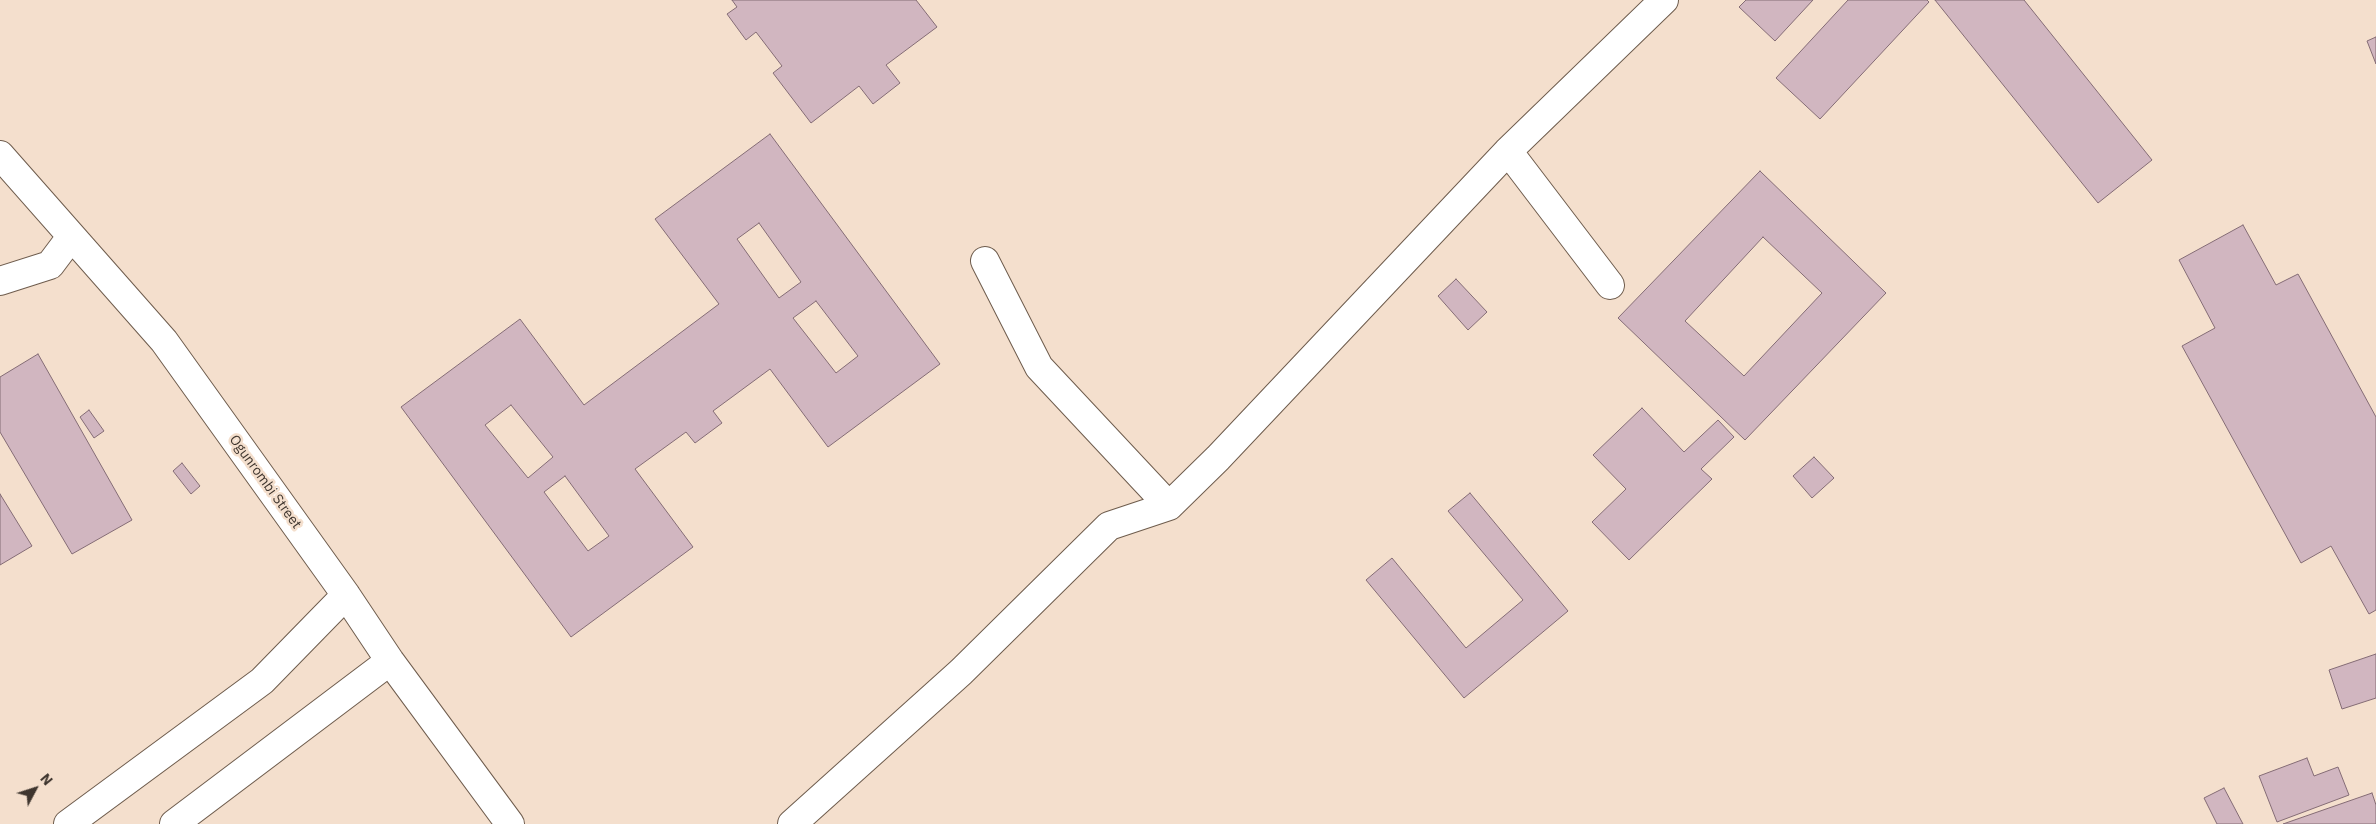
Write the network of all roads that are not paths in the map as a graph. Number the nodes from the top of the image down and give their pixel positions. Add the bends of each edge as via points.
1 (1664, 0) edge
2 (1508, 150) junction
3 (0, 155) edge
4 (71, 237) junction
5 (985, 261) dead end
6 (0, 281) edge
7 (1610, 285) dead end
8 (1169, 506) junction
9 (346, 594) junction
10 (390, 661) junction
11 (68, 824) edge
12 (174, 824) edge
13 (510, 824) edge
14 (792, 824) edge

1 - 2 street
2 - 7 street
2 - 8 street
3 - 4 street, Ogunrombi Street
4 - 6 street via 50,265
4 - 9 street, Ogunrombi Street via 164,341
5 - 8 street via 1039,367
8 - 14 street via 1109,526 960,672
9 - 10 street, Ogunrombi Street
9 - 11 street via 262,680
10 - 12 street
10 - 13 street, Ogunrombi Street

